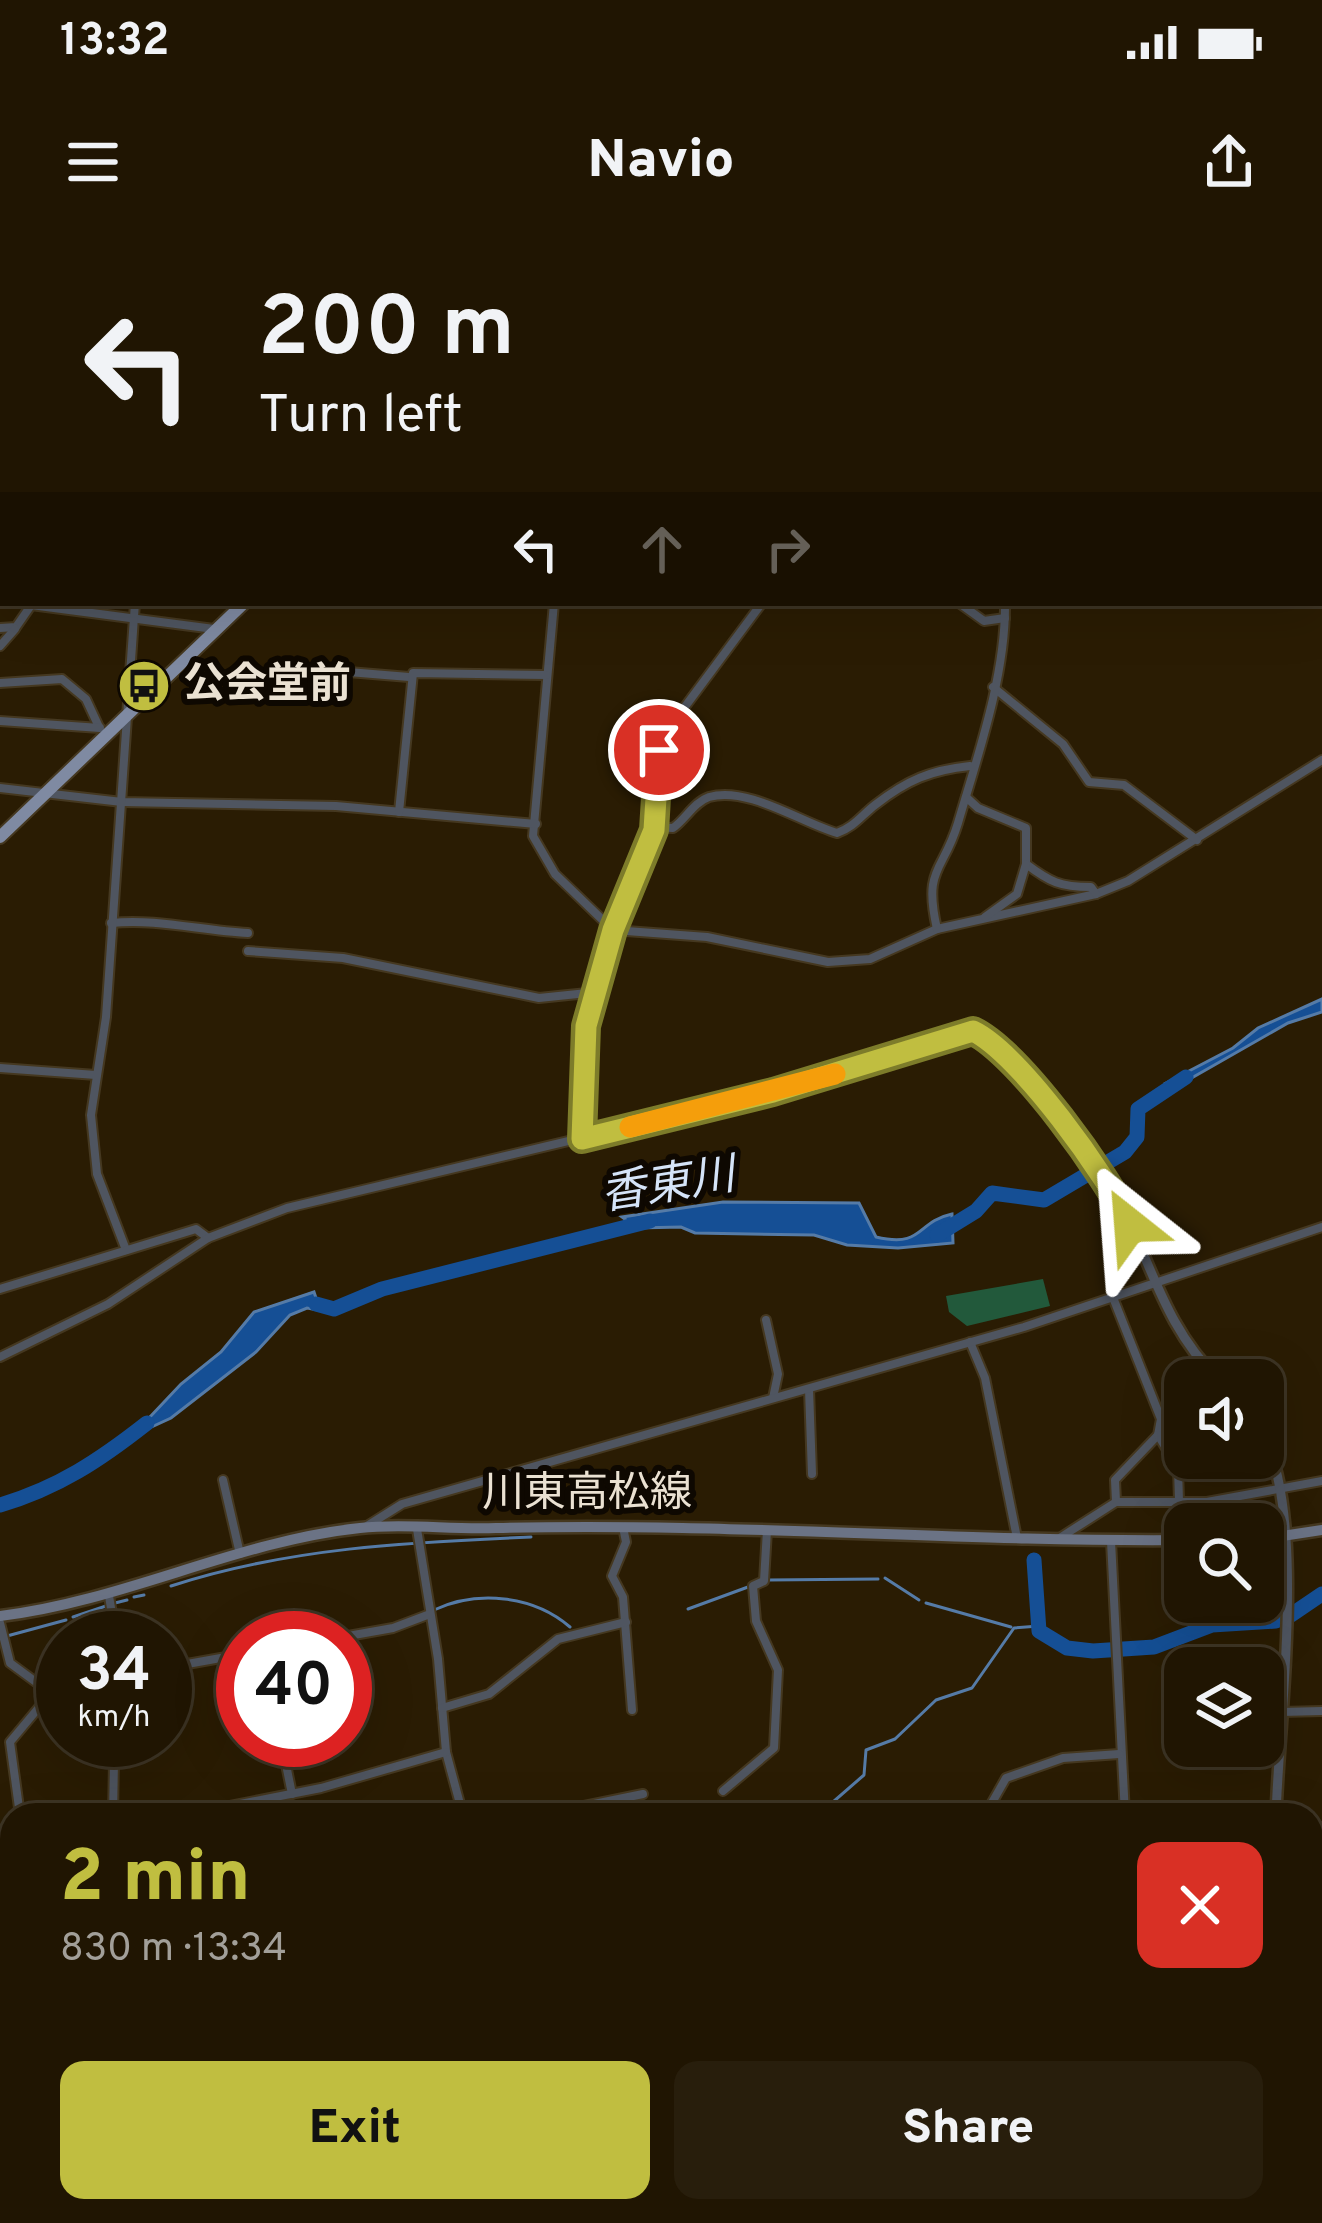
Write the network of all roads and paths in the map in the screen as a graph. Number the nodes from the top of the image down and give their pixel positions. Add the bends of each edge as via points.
1 (31, 606) edge
2 (46, 606) edge
3 (136, 606) edge
4 (241, 606) edge
5 (554, 606) edge
6 (760, 606) edge
7 (962, 606) edge
8 (1005, 606) edge
9 (1005, 618) junction
10 (134, 619) junction
11 (16, 627) junction
12 (0, 628) edge
13 (217, 629) junction
14 (0, 646) edge
15 (276, 667) dead end
16 (546, 675) junction
17 (409, 677) junction
18 (0, 683) edge
19 (992, 687) junction
20 (128, 715) junction
21 (0, 721) edge
22 (103, 731) junction
23 (1322, 760) edge
24 (970, 766) junction
25 (0, 788) edge
26 (45, 794) junction
27 (965, 796) junction
28 (122, 802) junction
29 (399, 812) junction
30 (536, 824) junction
31 (654, 827) junction
32 (0, 837) edge
33 (1197, 840) junction
34 (1026, 864) junction
35 (1096, 894) junction
36 (982, 919) junction
37 (111, 923) junction
38 (938, 928) junction
39 (613, 930) junction
40 (248, 933) dead end
41 (248, 951) dead end
42 (597, 992) junction
43 (964, 1032) joint
44 (0, 1068) edge
45 (96, 1076) junction
46 (582, 1139) junction
47 (1322, 1227) edge
48 (208, 1238) junction
49 (126, 1250) junction
50 (1151, 1281) junction
51 (0, 1289) edge
52 (1112, 1295) junction
53 (766, 1320) dead end
54 (970, 1342) junction
55 (0, 1357) edge
56 (1202, 1359) edge
57 (808, 1389) junction
58 (773, 1399) junction
59 (1158, 1435) junction
60 (812, 1474) dead end
61 (1277, 1479) edge
62 (223, 1480) dead end
63 (1322, 1481) edge
64 (1280, 1490) junction
65 (1180, 1501) junction
66 (1116, 1502) junction
67 (1281, 1503) edge
68 (623, 1525) junction
69 (366, 1527) junction
70 (417, 1529) junction
71 (767, 1529) junction
72 (1322, 1532) edge
73 (1284, 1537) edge
74 (1017, 1540) junction
75 (1057, 1540) junction
76 (1112, 1540) junction
77 (1164, 1540) edge
78 (240, 1555) junction
79 (109, 1596) junction
80 (112, 1611) edge
81 (430, 1614) junction
82 (0, 1620) edge
83 (626, 1622) junction
84 (372, 1632) edge
85 (36, 1682) edge
86 (36, 1707) edge
87 (442, 1708) junction
88 (632, 1710) dead end
89 (1322, 1711) edge
90 (1284, 1712) edge
91 (446, 1752) junction
92 (1119, 1754) junction
93 (114, 1767) edge
94 (286, 1767) edge
95 (1278, 1767) edge
96 (723, 1792) dead end
97 (292, 1794) junction
98 (643, 1794) dead end
99 (18, 1803) edge
100 (113, 1803) edge
101 (246, 1803) edge
102 (461, 1803) edge
103 (599, 1803) edge
104 (992, 1803) edge
105 (1125, 1803) edge
106 (1276, 1803) edge

1 - 11 street
2 - 10 street
3 - 10 street
4 - 13 main road
5 - 16 street
6 - 31 street via 661,739
7 - 9 street via 984,621
8 - 9 street
9 - 19 street
10 - 13 street
10 - 20 street
11 - 12 street
11 - 14 street
13 - 20 main road
15 - 17 street
16 - 17 street
16 - 30 street
17 - 29 street
18 - 22 street via 62,679 86,699
19 - 24 street
19 - 33 street via 1063,744 1089,782 1124,784
20 - 22 main road
20 - 28 street
21 - 22 street
22 - 26 main road
23 - 33 street
24 - 27 street
24 - 31 street via 927,770 837,833 717,796 673,828
25 - 26 street
26 - 28 street
26 - 32 main road
27 - 34 street via 1026,828
27 - 38 street via 932,881
28 - 29 street
28 - 37 street
29 - 30 street
30 - 39 street via 532,836 555,874
31 - 39 street
33 - 35 street
34 - 35 street via 1052,884
34 - 36 street via 1017,894
35 - 36 street
36 - 38 street
37 - 40 street
37 - 45 street
38 - 39 street via 870,959 828,962 707,937
39 - 42 street
41 - 42 street via 343,958 539,998
42 - 46 street via 584,1049
43 - 46 street via 790,1087
43 - 50 street via 982,1035 1073,1133 1115,1193
44 - 45 street
45 - 49 street via 91,1143
46 - 48 street via 287,1208
47 - 50 street
48 - 49 street via 196,1229
48 - 55 street via 108,1304
49 - 51 street
50 - 52 street
50 - 56 street
52 - 54 street
52 - 59 street via 1160,1409
53 - 58 street via 778,1374
54 - 57 street
54 - 74 street via 985,1378
57 - 58 street
57 - 60 street
58 - 69 street via 402,1504
59 - 65 street via 1178,1468
59 - 66 street via 1115,1480
61 - 64 street
62 - 78 street
63 - 64 street
64 - 65 street
64 - 67 street
65 - 66 street
66 - 75 street
68 - 70 main road, 川東高松線
68 - 71 main road, 川東高松線
68 - 83 street via 626,1542 612,1576
69 - 70 main road, 川東高松線
69 - 78 main road, 川東高松線
70 - 81 street
71 - 74 main road, 川東高松線
71 - 96 street via 764,1581 753,1586 752,1604 778,1670 774,1748
72 - 73 main road
74 - 75 main road, 川東高松線
75 - 76 main road, 川東高松線
76 - 77 main road, 川東高松線
76 - 92 street
78 - 79 main road, 川東高松線
79 - 80 street
79 - 82 main road, 川東高松線
81 - 84 street
81 - 87 street
82 - 85 street via 10,1664
83 - 87 street via 558,1640 489,1694
83 - 88 street
86 - 99 street via 10,1742
87 - 91 street
89 - 90 street
91 - 97 street
91 - 102 street
92 - 104 street via 1064,1758 1006,1778
92 - 105 street
93 - 100 street
94 - 97 street
95 - 106 street
97 - 101 street
98 - 103 street

